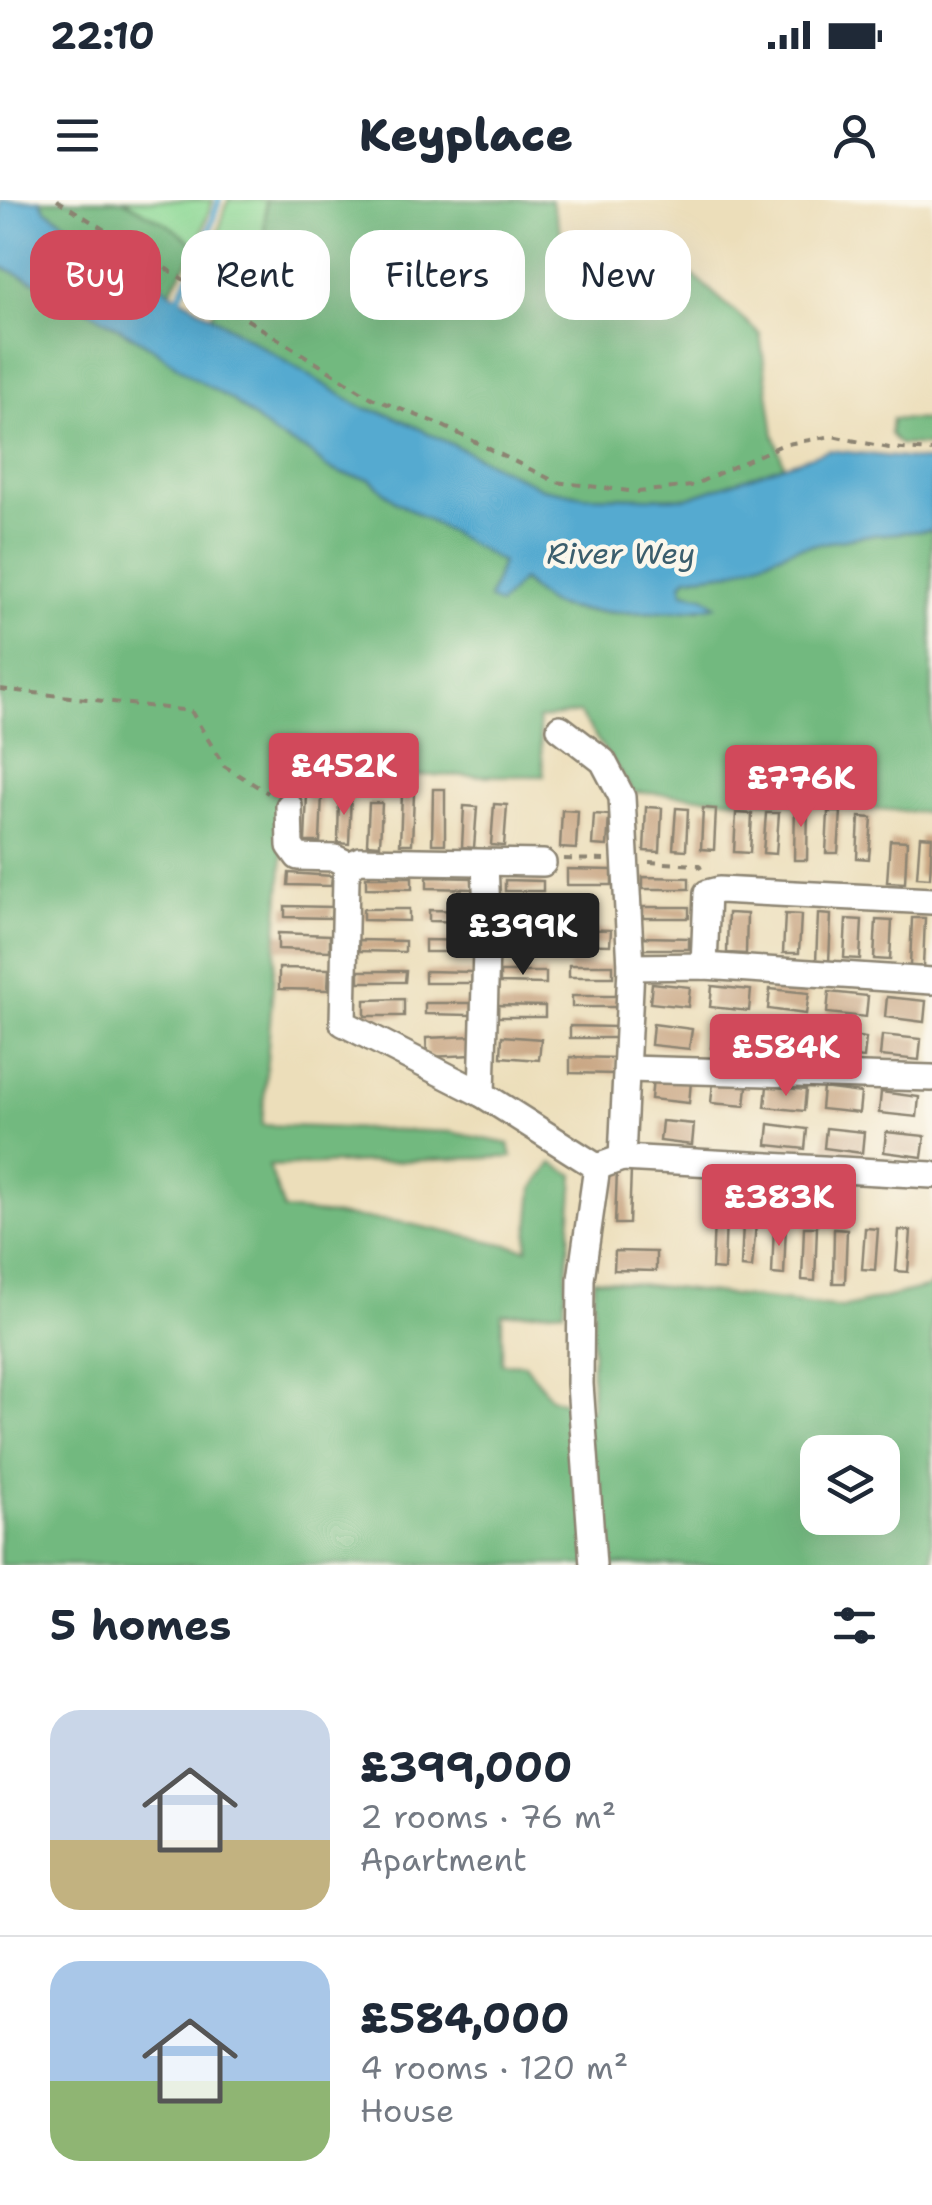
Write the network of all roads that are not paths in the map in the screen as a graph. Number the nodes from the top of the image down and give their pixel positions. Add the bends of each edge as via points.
1 (560, 728) dead end
2 (289, 806) road end
3 (484, 864) junction
4 (543, 864) road end
5 (350, 866) junction
6 (932, 902) edge
7 (631, 966) junction
8 (704, 966) junction
9 (932, 981) edge
10 (628, 1069) junction
11 (932, 1078) edge
12 (482, 1094) junction
13 (622, 1158) junction
14 (597, 1167) junction
15 (932, 1175) edge
16 (592, 1565) edge

1 - 7 lane via 603,761 622,797
2 - 5 lane via 290,846 298,857 335,858
3 - 4 lane
3 - 5 lane via 360,860
3 - 12 lane
5 - 12 lane via 344,1023
6 - 8 lane via 707,893
7 - 8 lane
7 - 10 lane
8 - 9 lane
10 - 11 lane
10 - 13 lane
12 - 14 lane
13 - 14 lane
13 - 15 lane
14 - 16 lane via 582,1279 580,1384

